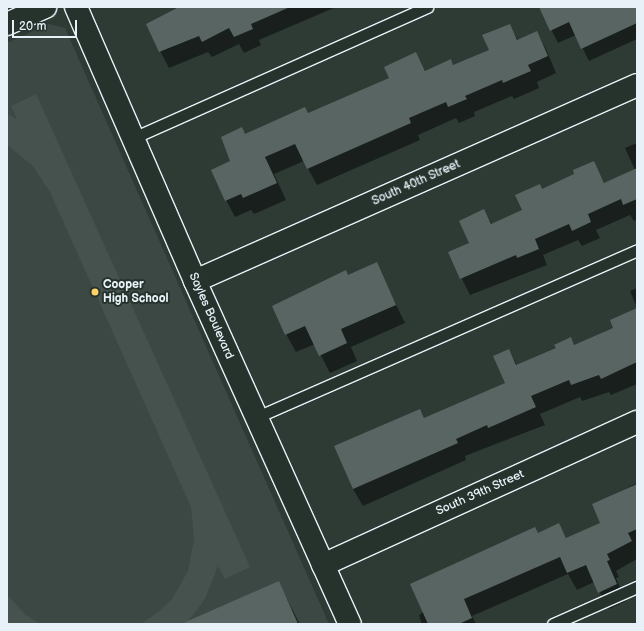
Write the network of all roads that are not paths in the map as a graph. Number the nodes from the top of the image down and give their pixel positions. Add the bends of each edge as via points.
1 (45, 7) edge
2 (76, 7) edge
3 (427, 7) edge
4 (7, 24) edge
5 (637, 85) edge
6 (133, 138) junction
7 (637, 250) edge
8 (195, 281) junction
9 (257, 417) junction
10 (637, 422) edge
11 (323, 564) junction
12 (637, 587) edge
13 (350, 624) edge
14 (553, 624) edge

1 - 4 street
2 - 6 street, Sayles Boulevard
3 - 6 lane
5 - 8 street, South 40th Street
6 - 8 street, Sayles Boulevard
7 - 9 lane
8 - 9 street, Sayles Boulevard
9 - 11 street, Sayles Boulevard
10 - 11 street, South 39th Street
11 - 13 street, Sayles Boulevard
12 - 14 lane

